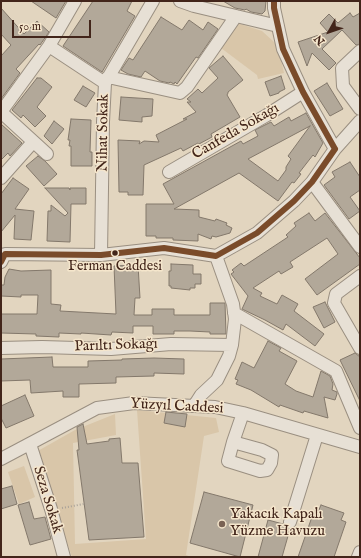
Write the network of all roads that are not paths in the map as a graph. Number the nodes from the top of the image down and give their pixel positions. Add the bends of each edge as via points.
1 (75, 1) edge
2 (153, 1) edge
3 (180, 1) edge
4 (274, 1) edge
5 (236, 16) junction
6 (278, 26) junction
7 (49, 46) junction
8 (360, 51) edge
9 (107, 80) junction
10 (304, 92) junction
11 (360, 108) edge
12 (1, 112) edge
13 (360, 121) edge
14 (34, 142) junction
15 (335, 149) junction
16 (47, 154) dead end
17 (169, 172) dead end
18 (1, 178) edge
19 (312, 182) junction
20 (360, 247) edge
21 (101, 255) junction
22 (2, 256) edge
23 (216, 256) junction
24 (360, 276) edge
25 (234, 313) junction
26 (232, 345) junction
27 (1, 348) edge
28 (360, 348) edge
29 (194, 406) junction
30 (243, 413) junction
31 (360, 428) edge
32 (317, 436) junction
33 (233, 442) dead end
34 (30, 444) junction
35 (360, 448) edge
36 (1, 459) edge
37 (290, 522) dead end
38 (360, 552) edge
39 (64, 557) edge
40 (358, 557) edge

1 - 7 street
2 - 9 street, Nihat Sokak
3 - 5 street
4 - 6 street
5 - 6 street
5 - 9 street via 187,87 180,93
6 - 10 street via 283,49
7 - 9 street
7 - 12 street
8 - 11 street via 342,68 343,86
9 - 21 street, Nihat Sokak via 103,122
10 - 15 street
10 - 17 street, Canfeda Sokağı
12 - 14 street
13 - 15 street
14 - 16 street
14 - 18 street
15 - 19 street
19 - 20 street
19 - 23 street via 257,233
21 - 22 street
21 - 23 street via 164,248
23 - 25 street
24 - 28 street via 336,294 334,303
25 - 26 street
25 - 31 street via 336,371
26 - 27 street, Parıltı Sokağı via 171,344 111,349
26 - 29 street via 217,380 201,395
29 - 30 street, Yüzyıl Caddesi
29 - 34 street, Yüzyıl Caddesi via 134,403 97,408
30 - 32 street, Yüzyıl Caddesi
30 - 33 street
32 - 35 street, Yüzyıl Caddesi
32 - 37 street
34 - 36 street, Yüzyıl Caddesi
34 - 39 street, Seza Sokak
38 - 40 street

